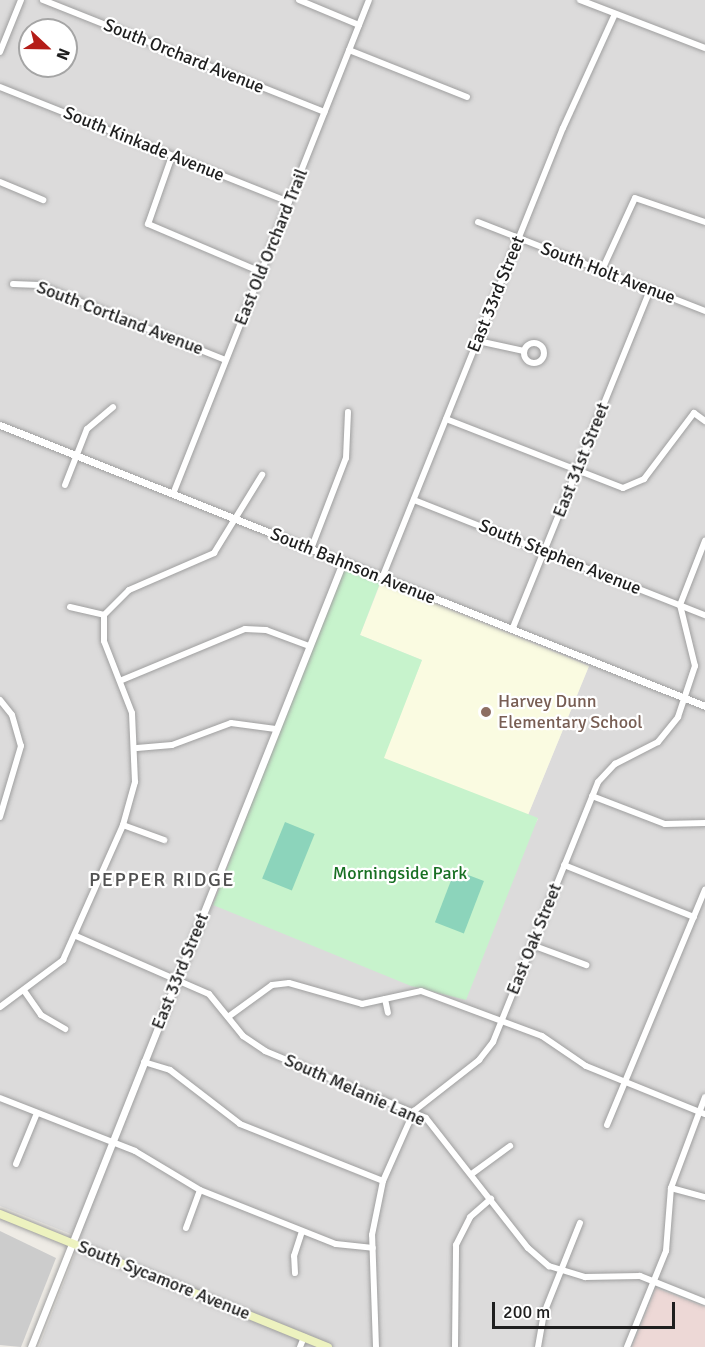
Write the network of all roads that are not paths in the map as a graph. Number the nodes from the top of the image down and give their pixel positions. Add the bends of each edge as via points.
1 (21, 0) edge
2 (43, 0) edge
3 (299, 0) edge
4 (369, 0) edge
5 (580, 0) edge
6 (615, 14) junction
7 (359, 25) junction
8 (2, 44) edge
9 (705, 48) edge
10 (349, 50) junction
11 (0, 52) edge
12 (0, 87) edge
13 (467, 97) dead end
14 (325, 112) junction
15 (172, 156) junction
16 (0, 182) edge
17 (43, 200) dead end
18 (289, 201) junction
19 (478, 222) dead end
20 (705, 222) edge
21 (518, 238) junction
22 (602, 270) junction
23 (261, 272) junction
24 (13, 284) dead end
25 (650, 290) junction
26 (705, 311) edge
27 (478, 341) junction
28 (524, 351) dead end
29 (226, 360) junction
30 (113, 407) dead end
31 (348, 412) dead end
32 (446, 419) junction
33 (705, 421) edge
34 (0, 426) edge
35 (76, 455) junction
36 (576, 472) junction
37 (262, 475) dead end
38 (65, 485) dead end
39 (173, 494) junction
40 (414, 500) junction
41 (234, 518) junction
42 (705, 541) edge
43 (310, 549) junction
44 (544, 551) junction
45 (343, 562) junction
46 (382, 578) junction
47 (680, 605) junction
48 (70, 607) dead end
49 (104, 615) junction
50 (705, 615) edge
51 (512, 630) junction
52 (309, 646) junction
53 (122, 680) junction
54 (687, 699) junction
55 (0, 700) edge
56 (705, 706) edge
57 (276, 729) junction
58 (137, 748) junction
59 (0, 789) edge
60 (9, 792) junction
61 (592, 796) junction
62 (0, 817) edge
63 (705, 823) edge
64 (123, 825) junction
65 (164, 840) dead end
66 (564, 864) junction
67 (705, 890) edge
68 (694, 917) junction
69 (76, 936) junction
70 (532, 945) junction
71 (586, 965) dead end
72 (177, 978) junction
73 (25, 992) junction
74 (385, 999) junction
75 (0, 1007) edge
76 (388, 1013) dead end
77 (228, 1017) junction
78 (501, 1022) junction
79 (65, 1029) dead end
80 (144, 1062) junction
81 (628, 1084) junction
82 (705, 1097) edge
83 (0, 1098) edge
84 (414, 1112) junction
85 (702, 1112) edge
86 (37, 1113) junction
87 (607, 1125) dead end
88 (112, 1142) junction
89 (510, 1146) dead end
90 (16, 1164) dead end
91 (472, 1173) junction
92 (383, 1181) junction
93 (672, 1188) junction
94 (200, 1190) junction
95 (705, 1197) edge
96 (491, 1199) junction
97 (0, 1214) edge
98 (580, 1223) dead end
99 (186, 1228) dead end
100 (302, 1231) junction
101 (72, 1243) junction
102 (373, 1248) junction
103 (560, 1271) junction
104 (295, 1273) dead end
105 (654, 1281) junction
106 (705, 1302) edge
107 (304, 1337) junction
108 (31, 1347) edge
109 (300, 1347) edge
110 (328, 1347) edge
111 (376, 1347) edge
112 (455, 1347) edge
113 (538, 1347) edge
114 (627, 1347) edge

1 - 8 street
2 - 14 street, South Orchard Avenue
3 - 7 street
4 - 7 street, East Old Orchard Trail
5 - 6 street
6 - 9 street
6 - 21 street, East 33rd Street
7 - 10 street, East Old Orchard Trail
8 - 11 street
10 - 13 street
10 - 14 street, East Old Orchard Trail
12 - 15 street, South Kinkade Avenue
14 - 18 street, East Old Orchard Trail
15 - 18 street, South Kinkade Avenue
15 - 23 street via 148,224
16 - 17 street
18 - 23 street, East Old Orchard Trail
19 - 21 street, South Holt Avenue
20 - 22 street via 635,198
21 - 22 street, South Holt Avenue
21 - 27 street, East 33rd Street
22 - 25 street, South Holt Avenue
23 - 29 street, East Old Orchard Trail
24 - 29 street, South Cortland Avenue via 39,285
25 - 26 street, South Holt Avenue
25 - 36 street, East 31st Street
27 - 28 street
27 - 32 street, East 33rd Street
29 - 39 street, East Old Orchard Trail
30 - 35 street via 93,421
31 - 43 street via 346,458
32 - 36 street
32 - 40 street, East 33rd Street
33 - 36 street via 694,413 633,485 613,487
34 - 35 street, South Bahnson Avenue
35 - 38 street
35 - 39 street, South Bahnson Avenue
36 - 44 street, East 31st Street
37 - 41 street
39 - 41 street, South Bahnson Avenue
40 - 44 street, South Stephen Avenue
40 - 46 street, East 33rd Street
41 - 43 street, South Bahnson Avenue
41 - 49 street via 224,541 207,558 129,590
42 - 47 street
43 - 45 street, South Bahnson Avenue
44 - 47 street, South Stephen Avenue
44 - 51 street, East 31st Street
45 - 46 street, South Bahnson Avenue
45 - 52 street, East 33rd Street
46 - 51 street, South Bahnson Avenue
47 - 50 street, South Stephen Avenue
47 - 54 street, East Oak Street via 695,666
48 - 49 street
49 - 53 street via 104,641
51 - 54 street, South Bahnson Avenue
52 - 53 street via 266,630 245,629
52 - 57 street, East 33rd Street
53 - 58 street
54 - 56 street, South Bahnson Avenue
54 - 61 street, East Oak Street via 665,736 608,769
55 - 60 street via 12,715 21,746
57 - 58 street via 231,723 172,745
57 - 72 street, East 33rd Street
58 - 64 street via 135,782
59 - 60 street
60 - 62 street
61 - 63 street via 665,824
61 - 66 street, East Oak Street
64 - 65 street
64 - 69 street
66 - 68 street
66 - 70 street, East Oak Street
67 - 68 street
68 - 81 street
69 - 72 street, South Melanie Lane
69 - 73 street via 63,960
70 - 71 street
70 - 78 street, East Oak Street
72 - 77 street, South Melanie Lane via 209,994
72 - 80 street, East 33rd Street
73 - 75 street
73 - 79 street via 41,1015
74 - 76 street
74 - 77 street via 348,1003 289,983 273,985
74 - 78 street via 421,991
77 - 84 street, South Melanie Lane via 265,1052
78 - 81 street via 542,1036 586,1066
78 - 84 street, East Oak Street via 479,1060
80 - 88 street, East 33rd Street
80 - 92 street via 170,1070 240,1124
81 - 85 street
81 - 87 street
82 - 85 street
83 - 86 street
84 - 91 street, South Melanie Lane via 434,1125
84 - 92 street, East Oak Street
85 - 93 street
86 - 88 street
86 - 90 street
88 - 94 street
88 - 101 street, East 33rd Street
89 - 91 street
91 - 96 street, South Melanie Lane
92 - 102 street, East Oak Street
93 - 95 street
93 - 105 street via 666,1251
94 - 99 street
94 - 100 street
96 - 103 street, South Melanie Lane via 534,1254
96 - 112 street via 470,1217 456,1245
97 - 101 main road, South Sycamore Avenue
98 - 103 street
100 - 102 street via 336,1244
100 - 104 street via 294,1257
101 - 107 main road, South Sycamore Avenue
101 - 108 street, East 33rd Street
102 - 111 street, East Oak Street
103 - 105 street, South Melanie Lane
103 - 113 street
105 - 106 street, South Melanie Lane
105 - 114 street
107 - 109 street
107 - 110 main road, South Sycamore Avenue

